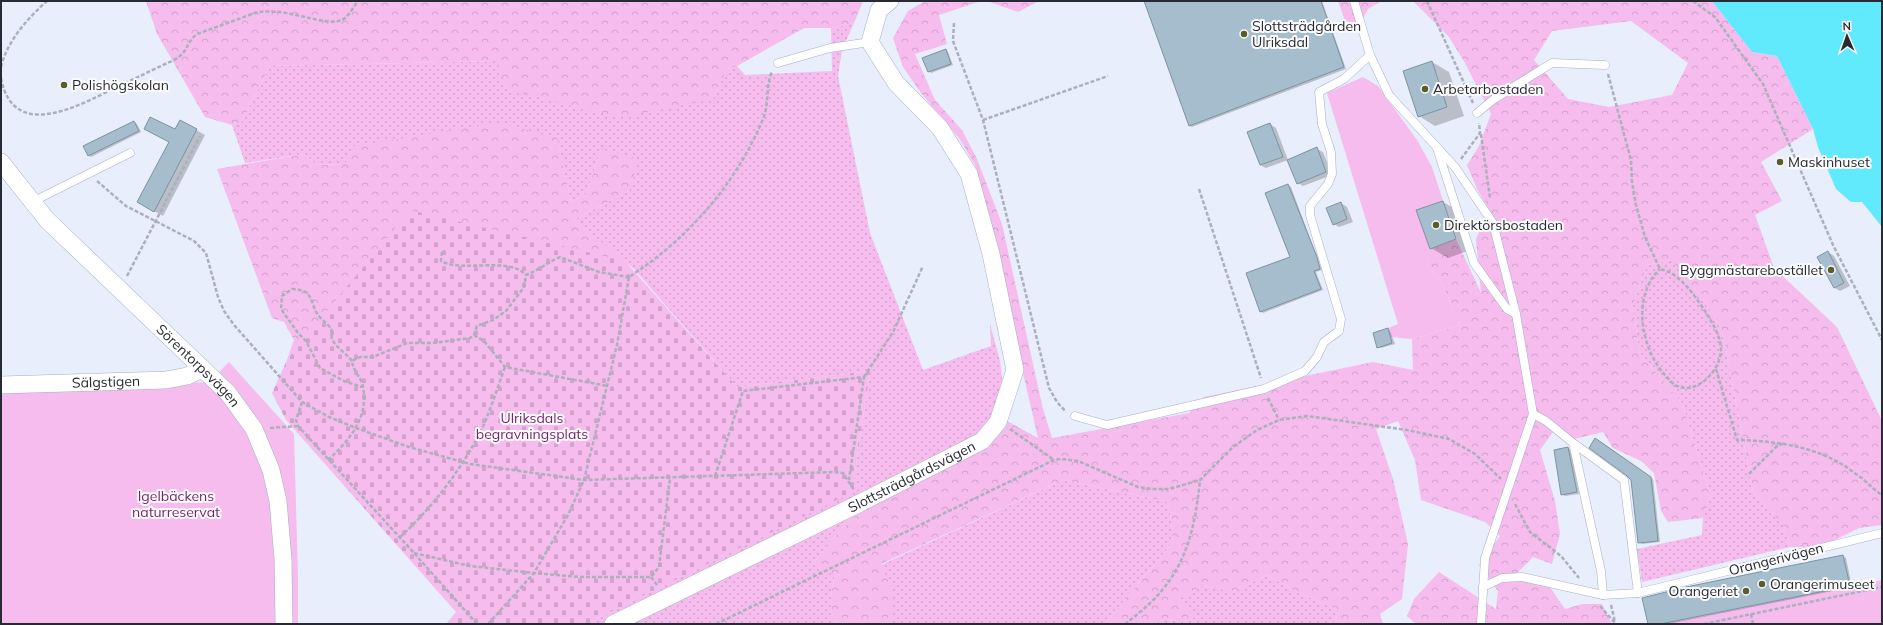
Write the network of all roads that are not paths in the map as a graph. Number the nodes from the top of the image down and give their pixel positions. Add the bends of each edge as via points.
1 (890, 1) edge
2 (1354, 1) edge
3 (870, 42) junction
4 (1370, 55) junction
5 (778, 63) road end
6 (1606, 65) road end
7 (1477, 113) road end
8 (1437, 147) junction
9 (130, 153) dead end
10 (1, 162) edge
11 (32, 202) junction
12 (1516, 314) junction
13 (202, 369) junction
14 (3, 380) edge
15 (1533, 414) junction
16 (1075, 416) road end
17 (1573, 443) junction
18 (1882, 533) edge
19 (1483, 587) junction
20 (1638, 593) junction
21 (1606, 595) junction
22 (284, 624) edge
23 (612, 624) edge
24 (1481, 624) edge

1 - 3 street via 879,10
2 - 4 lane
3 - 5 lane via 830,48
3 - 23 street, Slottsträdgårdsvägen via 896,83 940,128 969,174 992,254 1015,370 998,422 982,441
4 - 8 lane via 1389,95
4 - 16 lane via 1344,79 1319,92 1322,124 1331,152 1332,174 1328,184 1310,206 1310,215 1341,319 1339,331 1324,342 1317,357 1305,371 1264,389 1107,425
6 - 7 lane via 1552,63 1494,99
8 - 12 lane via 1455,167 1494,223
8 - 12 lane via 1474,264 1507,309
9 - 11 lane
10 - 11 street, Sörentorpsvägen
11 - 13 street, Sörentorpsvägen via 47,220
12 - 15 lane
13 - 14 street, Sälgstigen via 187,376 166,380
13 - 22 street, Sörentorpsvägen via 228,393 254,430 272,470 278,501 283,560
15 - 17 lane
15 - 19 lane via 1485,558
17 - 20 lane via 1624,480
17 - 21 lane
18 - 20 lane, Orangerivägen
19 - 21 lane, Orangerivägen via 1502,578 1522,577
19 - 24 lane
20 - 21 lane, Orangerivägen

